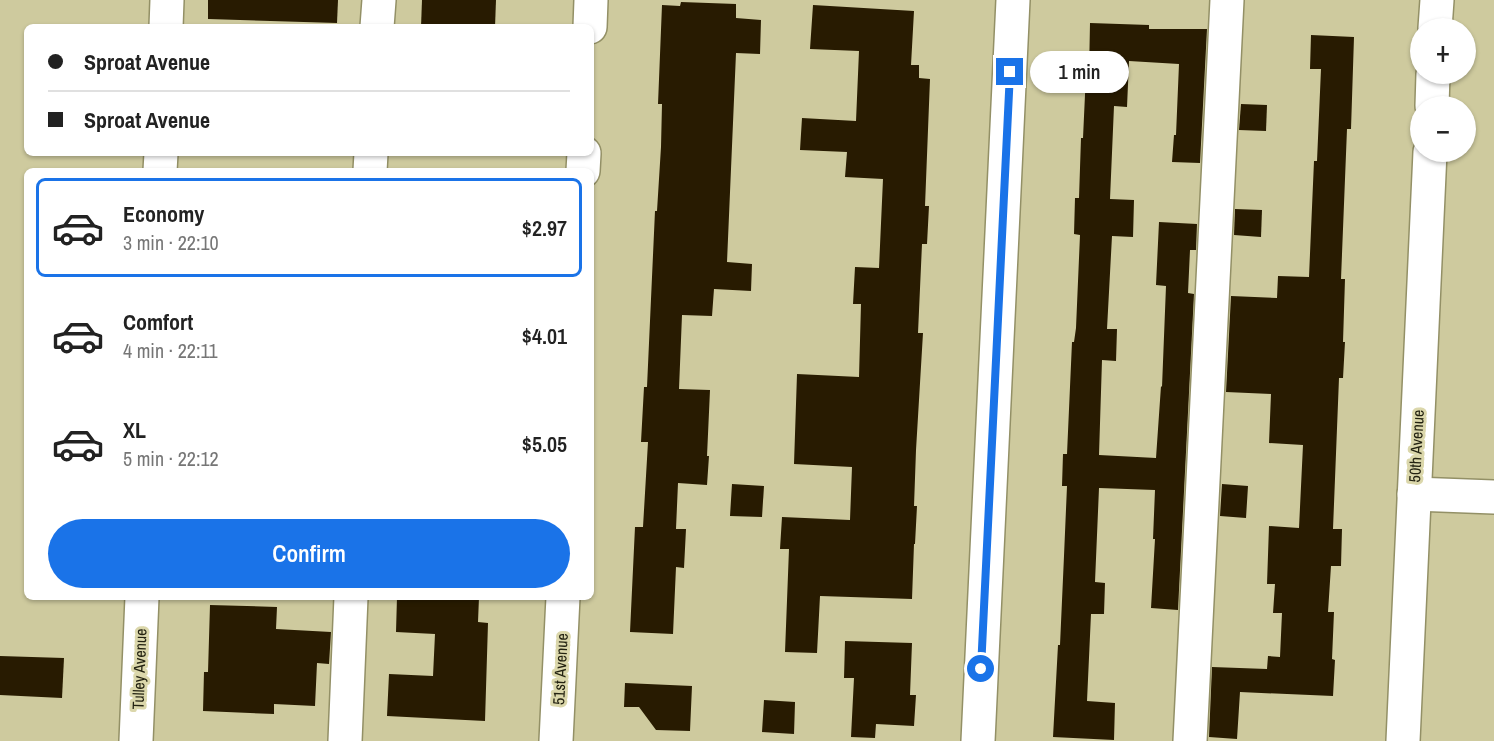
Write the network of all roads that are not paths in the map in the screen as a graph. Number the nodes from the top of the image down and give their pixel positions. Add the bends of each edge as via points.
1 (167, 0) edge
2 (379, 0) edge
3 (591, 0) edge
4 (1013, 0) edge
5 (1227, 0) edge
6 (1437, 0) edge
7 (1436, 18) edge
8 (166, 24) edge
9 (377, 24) edge
10 (590, 24) edge
11 (1430, 162) edge
12 (1414, 494) junction
13 (1494, 497) edge
14 (142, 600) edge
15 (351, 600) edge
16 (563, 600) edge
17 (136, 741) edge
18 (345, 741) edge
19 (556, 741) edge
20 (978, 741) edge
21 (1190, 741) edge
22 (1403, 741) edge

1 - 8 street
2 - 9 street
3 - 10 street
4 - 20 street
5 - 21 street
6 - 7 street
11 - 12 street, 50th Avenue
12 - 13 street
12 - 22 street, 50th Avenue
14 - 17 street, Tulley Avenue
15 - 18 street
16 - 19 street, 51st Avenue

